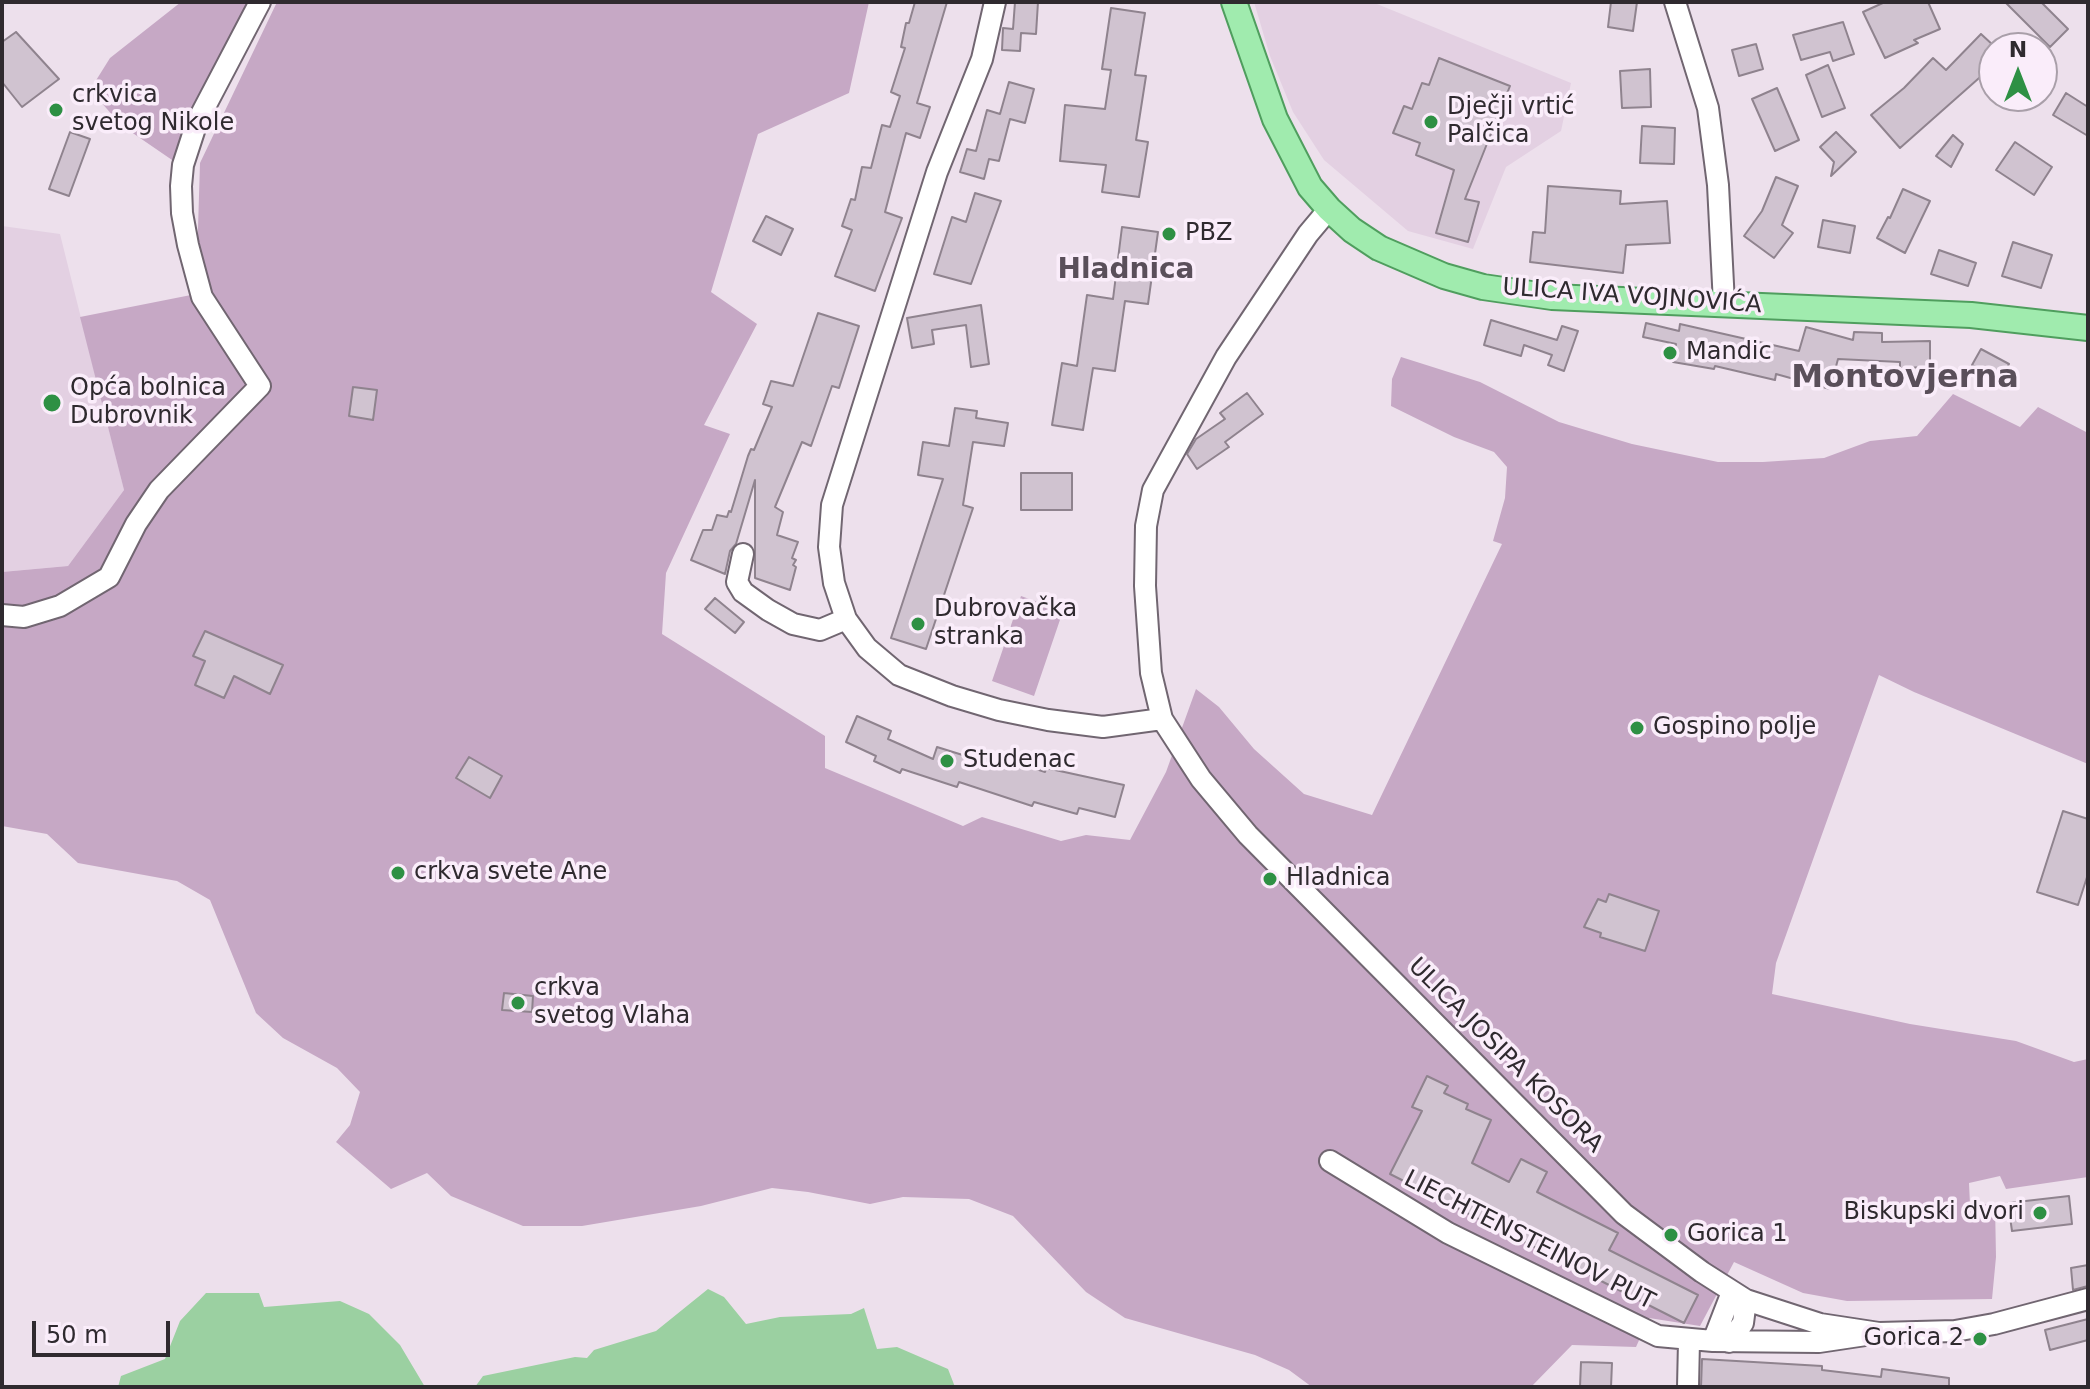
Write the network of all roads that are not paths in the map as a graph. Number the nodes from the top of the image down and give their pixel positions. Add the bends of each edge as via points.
1 (260, 2) edge
2 (995, 2) edge
3 (1234, 2) edge
4 (1675, 2) edge
5 (1329, 209) junction
6 (1724, 304) junction
7 (2088, 328) edge
8 (743, 554) dead end
9 (2, 615) edge
10 (846, 619) junction
11 (1162, 719) junction
12 (1330, 1161) dead end
13 (1739, 1296) junction
14 (2088, 1299) edge
15 (1879, 1333) junction
16 (1689, 1341) junction
17 (1721, 1342) junction
18 (1688, 1387) edge

1 - 9 street via 197,122 181,186 188,245 202,297 260,386 159,490 109,577 60,606 24,617
2 - 10 street via 982,59 937,172 832,505 829,547
3 - 5 main road, ULICA IVA VOJNOVIĆA via 1275,119 1310,187
4 - 6 street via 1708,108
5 - 6 main road, ULICA IVA VOJNOVIĆA via 1379,248 1483,287 1552,297
5 - 11 street, ULICA JOSIPA KOSORA via 1226,357 1153,490 1145,586 1151,673
6 - 7 main road, ULICA IVA VOJNOVIĆA via 1956,314
8 - 10 street via 737,582 768,610 793,624 820,630
10 - 11 street via 867,648 899,675 952,696 1085,725
11 - 13 street, ULICA JOSIPA KOSORA via 1201,779 1248,835 1613,1203
12 - 16 street, LIECHTENSTEINOV PUT via 1448,1233 1631,1324
13 - 15 street, ULICA JOSIPA KOSORA via 1820,1324
13 - 17 street
14 - 15 street, LIECHTENSTEINOV PUT via 1955,1331
15 - 17 street, LIECHTENSTEINOV PUT via 1819,1342
16 - 17 street, LIECHTENSTEINOV PUT
16 - 18 street

